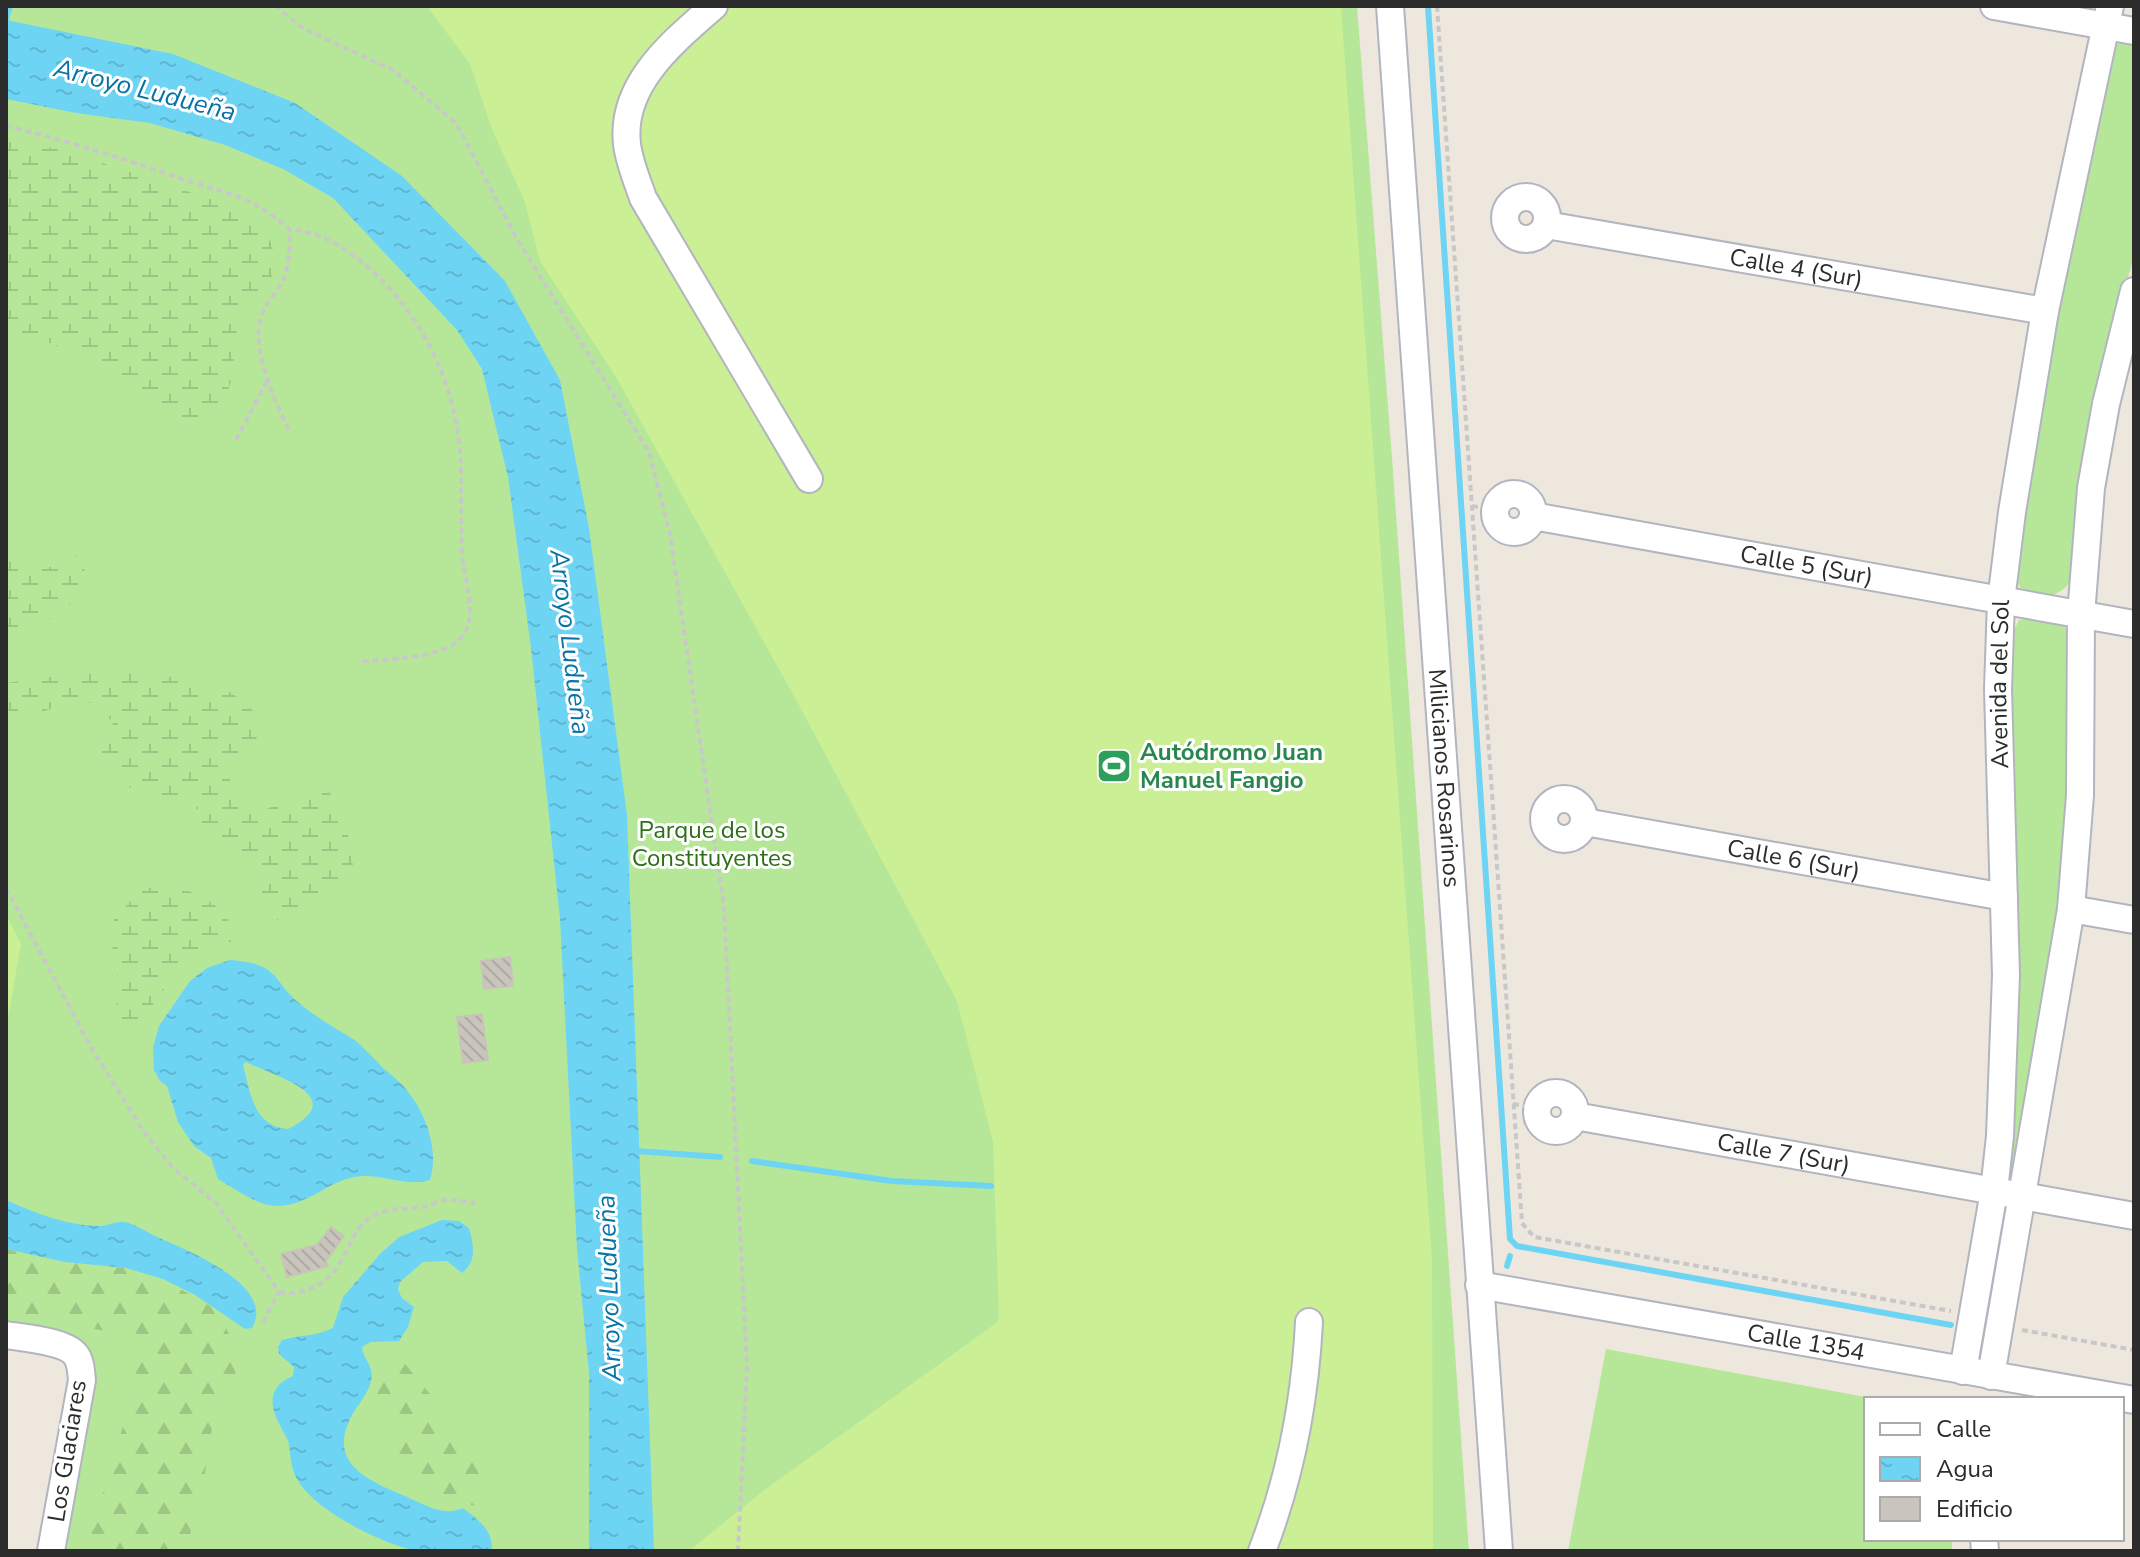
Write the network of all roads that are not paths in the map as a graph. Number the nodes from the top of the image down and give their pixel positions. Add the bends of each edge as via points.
1 (714, 6) edge
2 (1390, 6) edge
3 (1994, 6) edge
4 (2108, 16) edge
5 (2134, 31) edge
6 (1546, 225) dead end
7 (2134, 291) edge
8 (2045, 311) junction
9 (2130, 326) edge
10 (809, 479) dead end
11 (1484, 508) road end
12 (2001, 601) junction
13 (2081, 615) junction
14 (2134, 624) edge
15 (1585, 822) dead end
16 (2004, 897) junction
17 (2071, 909) junction
18 (2134, 920) edge
19 (1525, 1106) road end
20 (1994, 1191) junction
21 (2022, 1196) junction
22 (2134, 1216) edge
23 (1479, 1285) junction
24 (1309, 1322) dead end
25 (6, 1335) edge
26 (1963, 1371) junction
27 (1991, 1376) junction
28 (2028, 1390) edge
29 (2102, 1397) edge
30 (51, 1551) edge
31 (1262, 1551) edge
32 (1499, 1551) edge

1 - 10 street via 665,53 630,103 626,122 632,168 643,198
2 - 23 street, Milicianos Rosarinos
3 - 4 street
4 - 5 street
4 - 8 street, Avenida del Sol
6 - 8 street, Calle 4 (Sur)
7 - 9 street
8 - 12 street, Avenida del Sol
9 - 13 street via 2106,404 2091,488
11 - 12 street, Calle 5 (Sur) via 1511,532 1525,529 1533,516
12 - 13 street, Calle 5 (Sur)
12 - 16 street, Avenida del Sol
13 - 14 street, Calle 5 (Sur)
13 - 17 street via 2080,795
15 - 16 street, Calle 6 (Sur)
16 - 20 street, Avenida del Sol via 2006,975
17 - 18 street
17 - 21 street
19 - 20 street, Calle 7 (Sur) via 1552,1131 1566,1128 1575,1116
20 - 21 street, Calle 7 (Sur)
20 - 26 street, Avenida del Sol
21 - 22 street, Calle 7 (Sur)
21 - 27 street
23 - 26 street, Calle 1354
23 - 32 street, Milicianos Rosarinos
24 - 31 street via 1296,1441
25 - 30 street, Los Glaciares via 62,1346 80,1363 82,1380
26 - 27 street, Calle 1354
27 - 28 street, Calle 1354
28 - 29 street, Calle 1354

